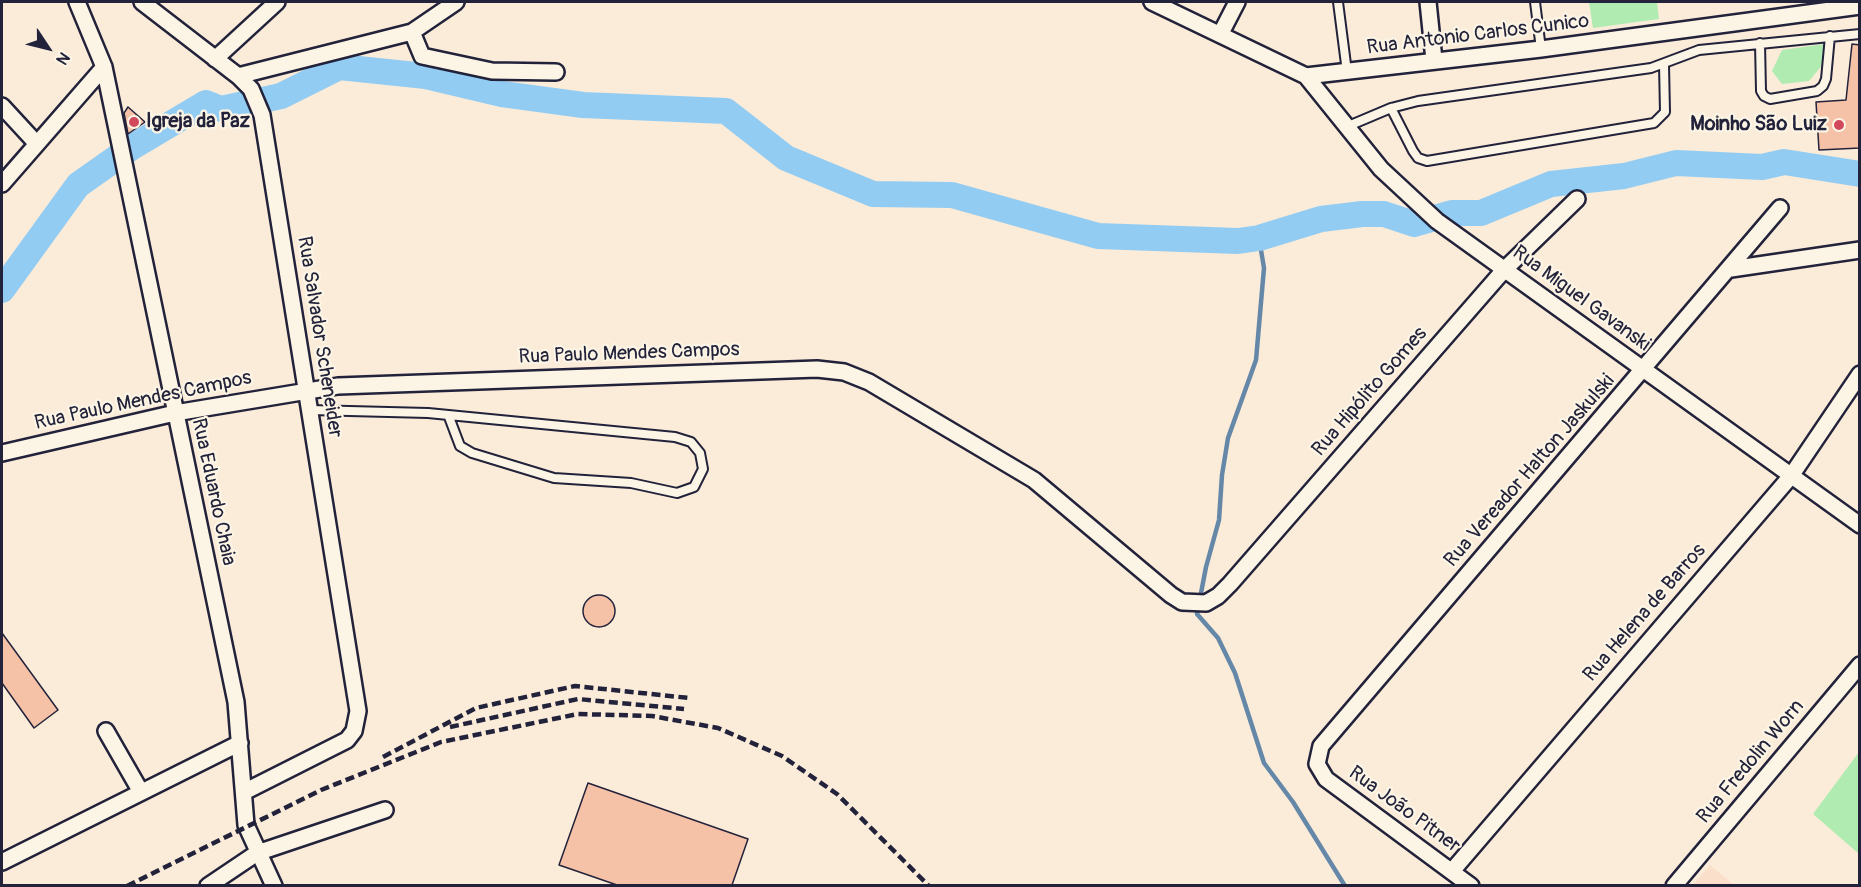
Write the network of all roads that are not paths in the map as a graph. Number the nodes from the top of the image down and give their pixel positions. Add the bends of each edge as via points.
1 (77, 2) edge
2 (142, 2) edge
3 (277, 2) edge
4 (456, 2) edge
5 (1152, 2) edge
6 (1237, 2) edge
7 (1338, 2) edge
8 (1428, 2) edge
9 (1534, 2) edge
10 (1860, 6) edge
11 (412, 32) junction
12 (1221, 33) junction
13 (1860, 34) edge
14 (1830, 36) junction
15 (1760, 43) junction
16 (1541, 49) junction
17 (215, 59) junction
18 (1434, 60) junction
19 (1664, 65) junction
20 (105, 67) junction
21 (556, 72) dead end
22 (1347, 73) junction
23 (238, 76) junction
24 (1306, 76) junction
25 (2, 106) edge
26 (1391, 108) junction
27 (1346, 127) junction
28 (37, 144) junction
29 (2, 184) edge
30 (1577, 199) dead end
31 (1780, 208) dead end
32 (1860, 250) edge
33 (1731, 269) junction
34 (1504, 270) junction
35 (1644, 370) junction
36 (1860, 374) edge
37 (307, 390) junction
38 (310, 410) junction
39 (175, 413) junction
40 (449, 417) junction
41 (2, 453) edge
42 (1791, 476) junction
43 (1860, 525) edge
44 (1199, 604) joint
45 (1860, 665) edge
46 (106, 731) dead end
47 (240, 743) junction
48 (1317, 764) joint
49 (141, 792) junction
50 (244, 792) junction
51 (384, 810) dead end
52 (257, 853) junction
53 (2, 862) edge
54 (1452, 871) junction
55 (208, 885) edge
56 (274, 885) edge
57 (1471, 885) edge
58 (1674, 885) edge

1 - 20 street, Rua Eduardo Chaia
2 - 17 street, Rua Salvador Scheneider
3 - 17 street
4 - 11 street
5 - 12 street
6 - 12 street
7 - 22 lane
8 - 18 street
9 - 16 lane
10 - 16 street, Rua Antonio Carlos Cunico
11 - 21 street via 422,56 492,71
11 - 23 street
12 - 24 street
13 - 14 lane
14 - 15 lane
14 - 15 lane via 1823,86 1817,91 1770,99 1761,91
15 - 19 lane via 1699,50
16 - 18 street, Rua Antonio Carlos Cunico
17 - 23 street, Rua Salvador Scheneider
18 - 22 street, Rua Antonio Carlos Cunico
19 - 26 lane
19 - 26 lane via 1665,112 1654,123 1427,161 1413,151
20 - 28 street
20 - 39 street, Rua Eduardo Chaia
22 - 24 street, Rua Antonio Carlos Cunico
23 - 37 street, Rua Salvador Scheneider via 250,89 262,115
24 - 27 street, Rua Miguel Gavanski
25 - 28 street
26 - 27 lane
27 - 34 street, Rua Miguel Gavanski via 1421,208
28 - 29 street
30 - 34 street, Rua Hipólito Gomes
31 - 33 street, Rua Vereador Halton Jaskulski
32 - 33 street
33 - 35 street, Rua Vereador Halton Jaskulski
34 - 35 street, Rua Miguel Gavanski
34 - 44 street, Rua Hipólito Gomes via 1230,584 1218,596
35 - 42 street, Rua Miguel Gavanski
35 - 48 street, Rua Vereador Halton Jaskulski via 1321,746
36 - 42 street, Rua Helena de Barros
37 - 38 street, Rua Salvador Scheneider
37 - 39 street, Rua Paulo Mendes Campos
37 - 44 street, Rua Paulo Mendes Campos via 753,371 844,372 869,382 1034,480 1171,595
38 - 40 lane
38 - 50 street, Rua Salvador Scheneider via 358,711 354,731 334,748
39 - 41 street, Rua Paulo Mendes Campos
39 - 47 street, Rua Eduardo Chaia via 236,702
40 - 40 lane via 675,437 691,442 700,453 702,470 694,487 677,493 631,483 554,478 472,453 460,446
42 - 43 street, Rua Miguel Gavanski
42 - 54 street, Rua Helena de Barros
45 - 58 street, Rua Fredolin Worn
46 - 49 street
47 - 49 street
47 - 50 street, Rua Eduardo Chaia
48 - 54 street, Rua João Pitner via 1326,779
49 - 53 street
50 - 52 street, Rua Eduardo Chaia via 246,825
51 - 52 street
52 - 55 street
52 - 56 street, Rua Eduardo Chaia
54 - 57 street, Rua João Pitner

